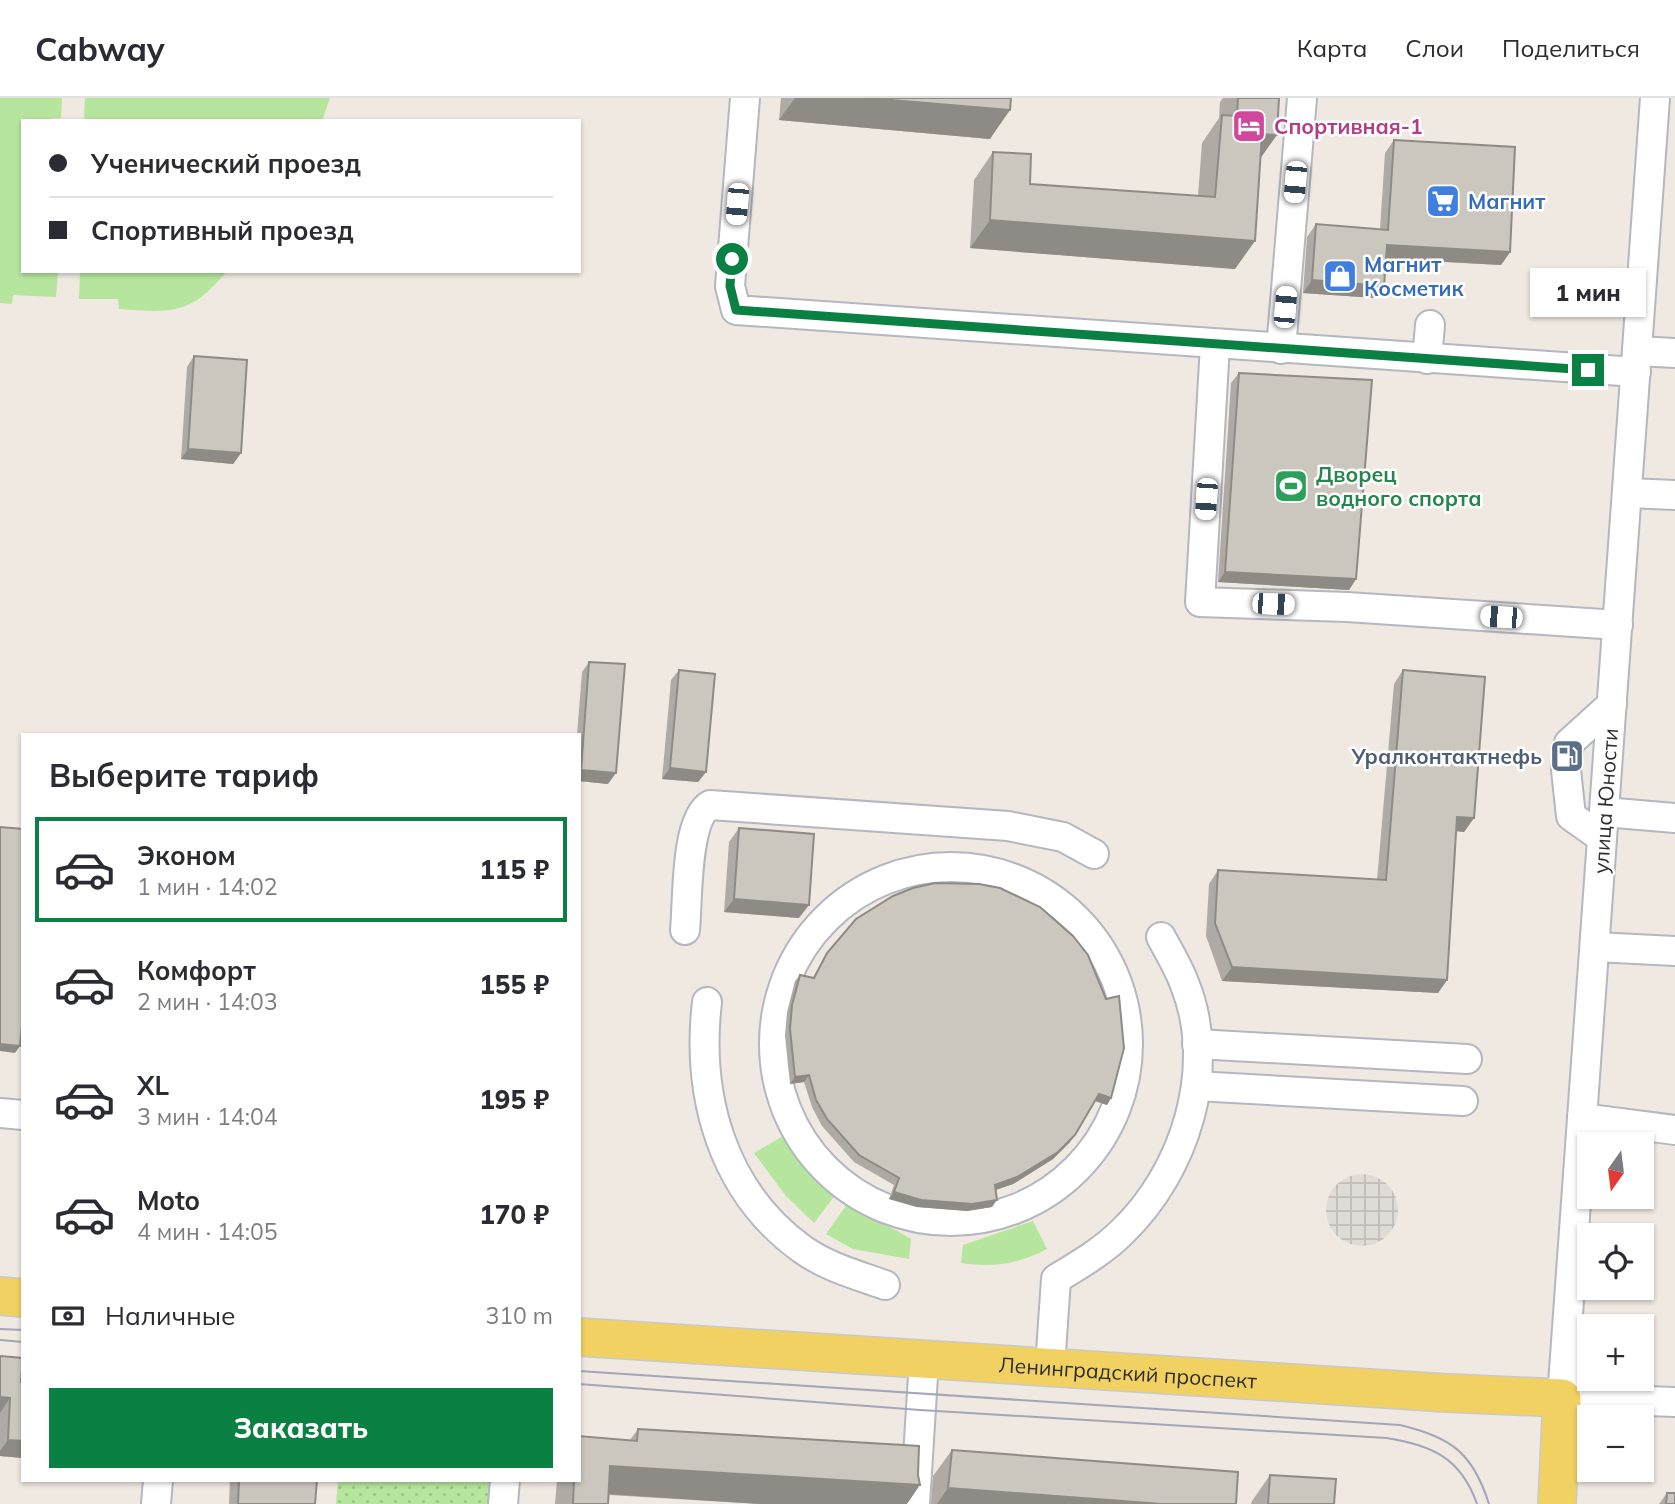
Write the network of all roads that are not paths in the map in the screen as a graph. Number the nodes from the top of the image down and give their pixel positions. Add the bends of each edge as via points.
1 (745, 98) edge
2 (1301, 98) edge
3 (1655, 98) edge
4 (1430, 325) dead end
5 (1215, 345) junction
6 (1281, 349) junction
7 (1675, 353) edge
8 (1427, 359) junction
9 (1637, 362) junction
10 (1628, 493) junction
11 (1675, 495) edge
12 (1618, 625) junction
13 (1612, 704) junction
14 (1675, 818) edge
15 (1603, 825) junction
16 (1094, 854) dead end
17 (685, 930) dead end
18 (1161, 937) dead end
19 (1596, 947) junction
20 (1675, 951) edge
21 (708, 1002) dead end
22 (1197, 1044) junction
23 (1467, 1059) dead end
24 (1196, 1086) junction
25 (1463, 1101) dead end
26 (0, 1113) edge
27 (21, 1115) edge
28 (1582, 1118) junction
29 (1675, 1130) edge
30 (1097, 1147) joint
31 (886, 1285) dead end
32 (0, 1296) edge
33 (21, 1298) edge
34 (581, 1337) edge
35 (924, 1360) junction
36 (1050, 1367) junction
37 (1562, 1398) junction
38 (1675, 1402) edge
39 (159, 1482) edge
40 (505, 1482) edge
41 (156, 1504) edge
42 (503, 1504) edge
43 (915, 1504) edge
44 (1557, 1504) edge

1 - 5 street via 730,286 736,310
2 - 6 street
3 - 9 street, улица Юности
4 - 8 street
5 - 6 street
5 - 12 street via 1200,602
6 - 8 street
7 - 9 street
8 - 9 street
9 - 10 street, улица Юности
10 - 11 street
10 - 12 street, улица Юности
12 - 13 street, улица Юности
13 - 15 street, улица Юности
13 - 15 street via 1569,743 1566,770 1571,816
14 - 15 street
15 - 19 street, улица Юности
16 - 17 street via 1063,837 1031,829 710,805 697,817 694,828
18 - 22 street via 1186,986
19 - 20 street
19 - 28 street, улица Юности
21 - 31 street via 703,1051 708,1099 715,1128 739,1176 803,1250 835,1268
22 - 23 street
22 - 24 street
24 - 25 street
24 - 36 street via 1176,1152 1140,1213 1098,1252 1056,1279
26 - 27 street
28 - 29 street
28 - 37 street, улица Юности
30 - 30 street via 1033,1202 971,1220 941,1221 914,1215 850,1188 793,1124 776,1076 776,1010 789,969 812,932 868,887 901,873 937,867 999,873 1049,898 1097,946 1111,969 1125,1012 1125,1079 1113,1120
32 - 33 main road
34 - 35 main road, Ленинградский проспект
35 - 36 main road, Ленинградский проспект
35 - 43 street
36 - 37 main road, Ленинградский проспект
37 - 38 street, Ленинградский проспект
37 - 44 main road, улица Юности
39 - 41 street
40 - 42 street

